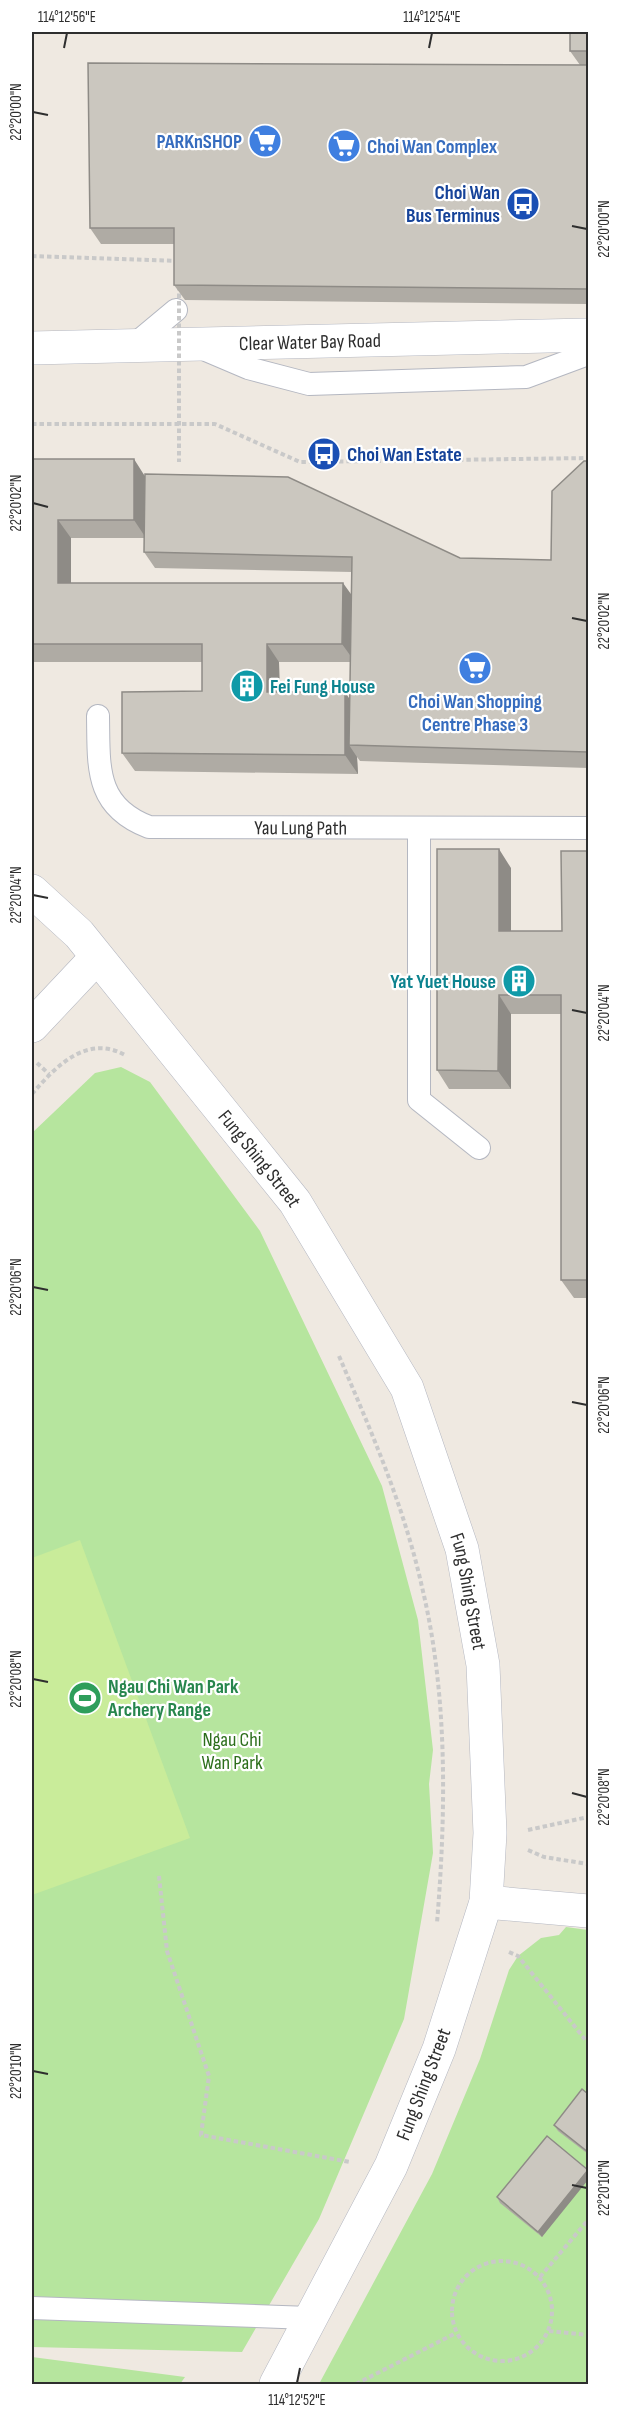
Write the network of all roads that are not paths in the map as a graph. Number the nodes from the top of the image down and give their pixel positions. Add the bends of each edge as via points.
1 (176, 310) edge
2 (588, 335) edge
3 (134, 345) junction
4 (194, 345) junction
5 (32, 348) edge
6 (588, 354) edge
7 (98, 716) dead end
8 (419, 828) junction
9 (588, 828) edge
10 (32, 891) edge
11 (96, 958) junction
12 (32, 1026) edge
13 (479, 1148) dead end
14 (486, 1902) junction
15 (588, 1911) edge
16 (32, 2308) edge
17 (310, 2318) junction
18 (276, 2385) edge

1 - 3 lane
2 - 4 street, Clear Water Bay Road
3 - 4 street, Clear Water Bay Road
3 - 5 street, Clear Water Bay Road
4 - 6 lane via 248,368 309,384 526,377
7 - 8 lane, Yau Lung Path via 99,766 105,791 123,813 149,827
8 - 9 lane, Yau Lung Path
8 - 13 lane via 419,1100
10 - 11 street, Fung Shing Street via 79,934
11 - 12 street
11 - 14 street, Fung Shing Street via 295,1202 407,1388 462,1550 483,1665 490,1833
14 - 15 street
14 - 17 street, Fung Shing Street via 439,2049 391,2166
16 - 17 lane
17 - 18 street, Fung Shing Street

